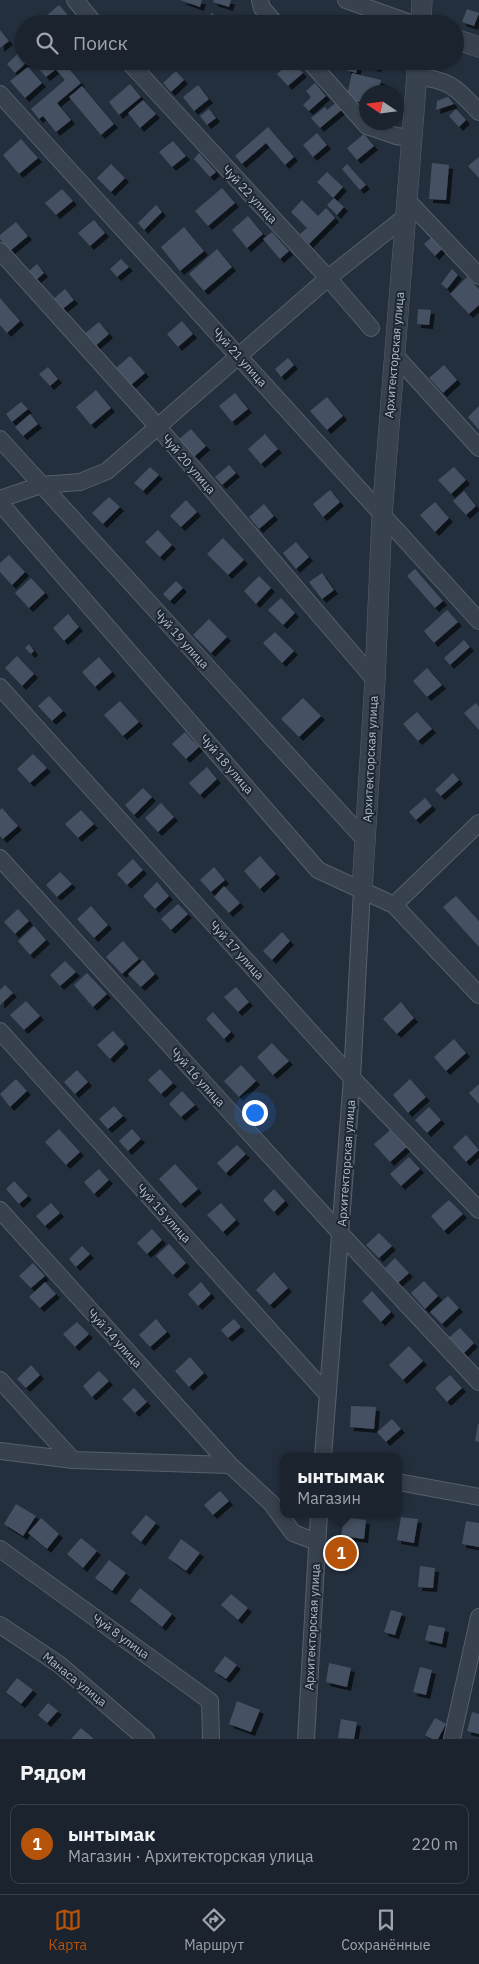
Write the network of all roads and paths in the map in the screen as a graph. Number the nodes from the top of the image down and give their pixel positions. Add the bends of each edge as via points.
1 (75, 0) edge
2 (260, 0) edge
3 (346, 0) edge
4 (422, 0) edge
5 (88, 15) edge
6 (268, 15) edge
7 (388, 15) edge
8 (421, 15) edge
9 (464, 42) edge
10 (479, 47) edge
11 (136, 70) edge
12 (317, 70) edge
13 (417, 70) edge
14 (419, 70) edge
15 (0, 94) edge
16 (479, 112) edge
17 (411, 138) junction
18 (406, 208) junction
19 (0, 252) edge
20 (479, 276) edge
21 (328, 278) junction
22 (371, 328) dead end
23 (394, 354) junction
24 (238, 356) junction
25 (158, 427) junction
26 (0, 439) edge
27 (479, 448) edge
28 (41, 485) junction
29 (0, 501) edge
30 (382, 515) junction
31 (479, 621) edge
32 (374, 680) junction
33 (0, 687) edge
34 (479, 823) edge
35 (365, 840) junction
36 (0, 858) edge
37 (362, 890) junction
38 (394, 905) junction
39 (479, 995) edge
40 (0, 1031) edge
41 (352, 1078) junction
42 (0, 1210) edge
43 (479, 1210) edge
44 (341, 1234) junction
45 (0, 1380) edge
46 (479, 1382) edge
47 (327, 1394) junction
48 (0, 1452) edge
49 (323, 1453) edge
50 (73, 1460) junction
51 (230, 1465) junction
52 (402, 1483) edge
53 (479, 1497) edge
54 (280, 1515) edge
55 (282, 1518) edge
56 (319, 1518) edge
57 (317, 1542) junction
58 (0, 1549) edge
59 (479, 1617) edge
60 (0, 1625) edge
61 (146, 1739) edge
62 (211, 1739) edge
63 (306, 1739) edge
64 (452, 1739) edge

1 - 5 street
2 - 6 street
3 - 7 street
4 - 8 street
9 - 10 street
11 - 21 street, Чуй 22 улица
12 - 17 street via 367,126
13 - 17 street, Архитекторская улица
14 - 16 street via 454,86
15 - 24 street, Чуй 21 улица
17 - 18 street, Архитекторская улица
18 - 20 street
18 - 21 street
18 - 23 street, Архитекторская улица
19 - 25 street, Чуй 20 улица
21 - 22 street, Чуй 22 улица
21 - 24 street
23 - 27 street
23 - 30 street, Архитекторская улица
24 - 25 street
24 - 30 street, Чуй 21 улица
25 - 28 street via 107,471 80,482
25 - 32 street, Чуй 20 улица
26 - 28 street, Чуй 19 улица
28 - 29 street
28 - 35 street, Чуй 19 улица
29 - 37 street, Чуй 18 улица via 318,870
30 - 31 street, Чуй 21 улица
30 - 32 street, Архитекторская улица
32 - 35 street, Архитекторская улица
33 - 41 street, Чуй 17 улица
34 - 38 street
35 - 37 street, Архитекторская улица
36 - 44 street, Чуй 16 улица
37 - 38 street, Чуй 18 улица
37 - 41 street, Архитекторская улица
38 - 39 street, Чуй 18 улица
40 - 47 street, Чуй 15 улица
41 - 43 street, Чуй 17 улица
41 - 44 street, Архитекторская улица
42 - 51 street, Чуй 14 улица
44 - 46 street, Чуй 16 улица
44 - 47 street, Архитекторская улица
45 - 50 street
47 - 49 street, Архитекторская улица
48 - 50 street
50 - 51 street
51 - 54 street, Чуй 14 улица
52 - 53 street
55 - 57 street, Чуй 14 улица via 293,1533
56 - 57 street, Архитекторская улица
57 - 63 street, Архитекторская улица
58 - 62 street, Чуй 8 улица via 210,1701
59 - 64 street
60 - 61 street, Манаса улица via 60,1664

